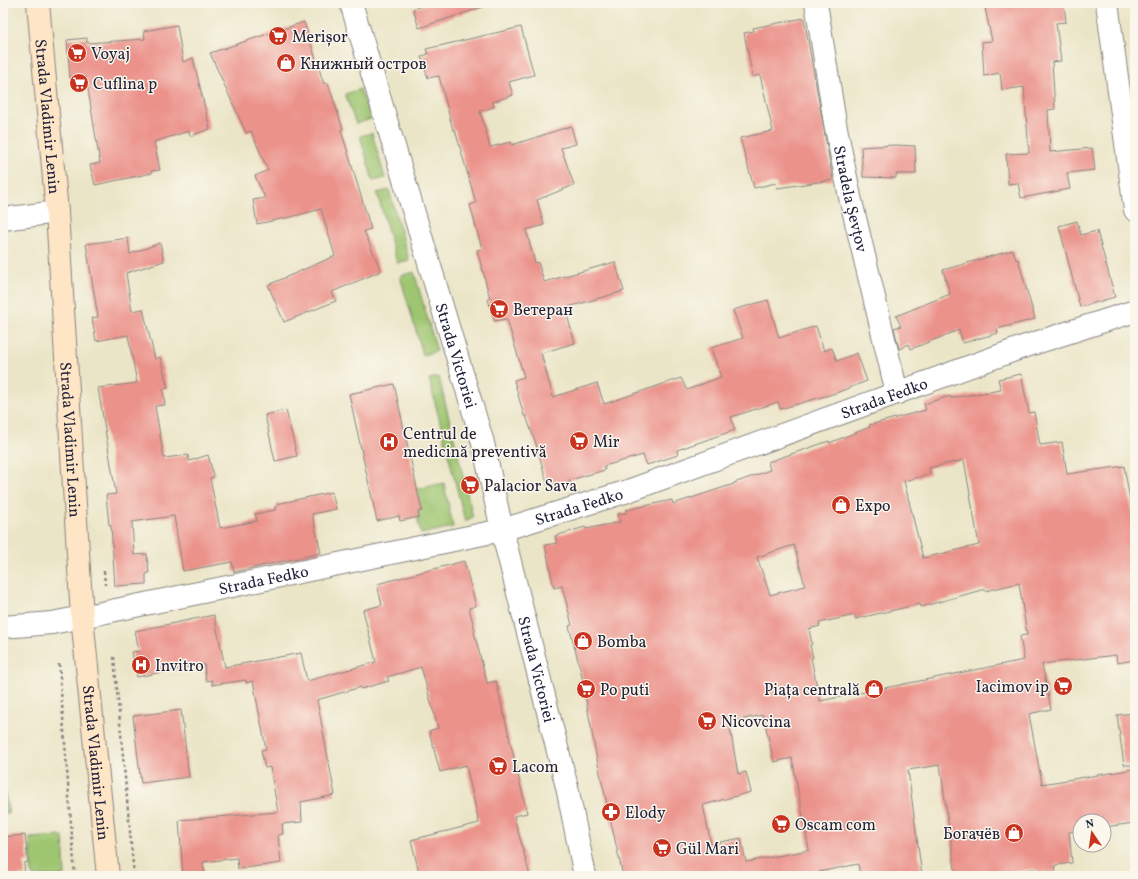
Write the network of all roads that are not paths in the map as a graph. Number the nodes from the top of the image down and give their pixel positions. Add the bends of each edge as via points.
1 (38, 3) edge
2 (351, 3) edge
3 (816, 3) edge
4 (1107, 3) edge
5 (1135, 210) edge
6 (57, 212) junction
7 (3, 218) edge
8 (1135, 311) edge
9 (898, 393) junction
10 (502, 530) junction
11 (82, 617) junction
12 (3, 627) edge
13 (108, 876) edge
14 (585, 876) edge

1 - 6 main road, Strada Vladimir Lenin
2 - 10 street, Strada Victoriei via 482,443
3 - 9 street, Stradela Șevțov via 850,198
4 - 5 street
6 - 7 street
6 - 11 main road, Strada Vladimir Lenin
8 - 9 street, Strada Fedko via 1023,347
9 - 10 street, Strada Fedko via 625,492
10 - 11 street, Strada Fedko
10 - 14 street, Strada Victoriei via 567,787
11 - 12 street, Strada Fedko via 52,623
11 - 13 main road, Strada Vladimir Lenin

